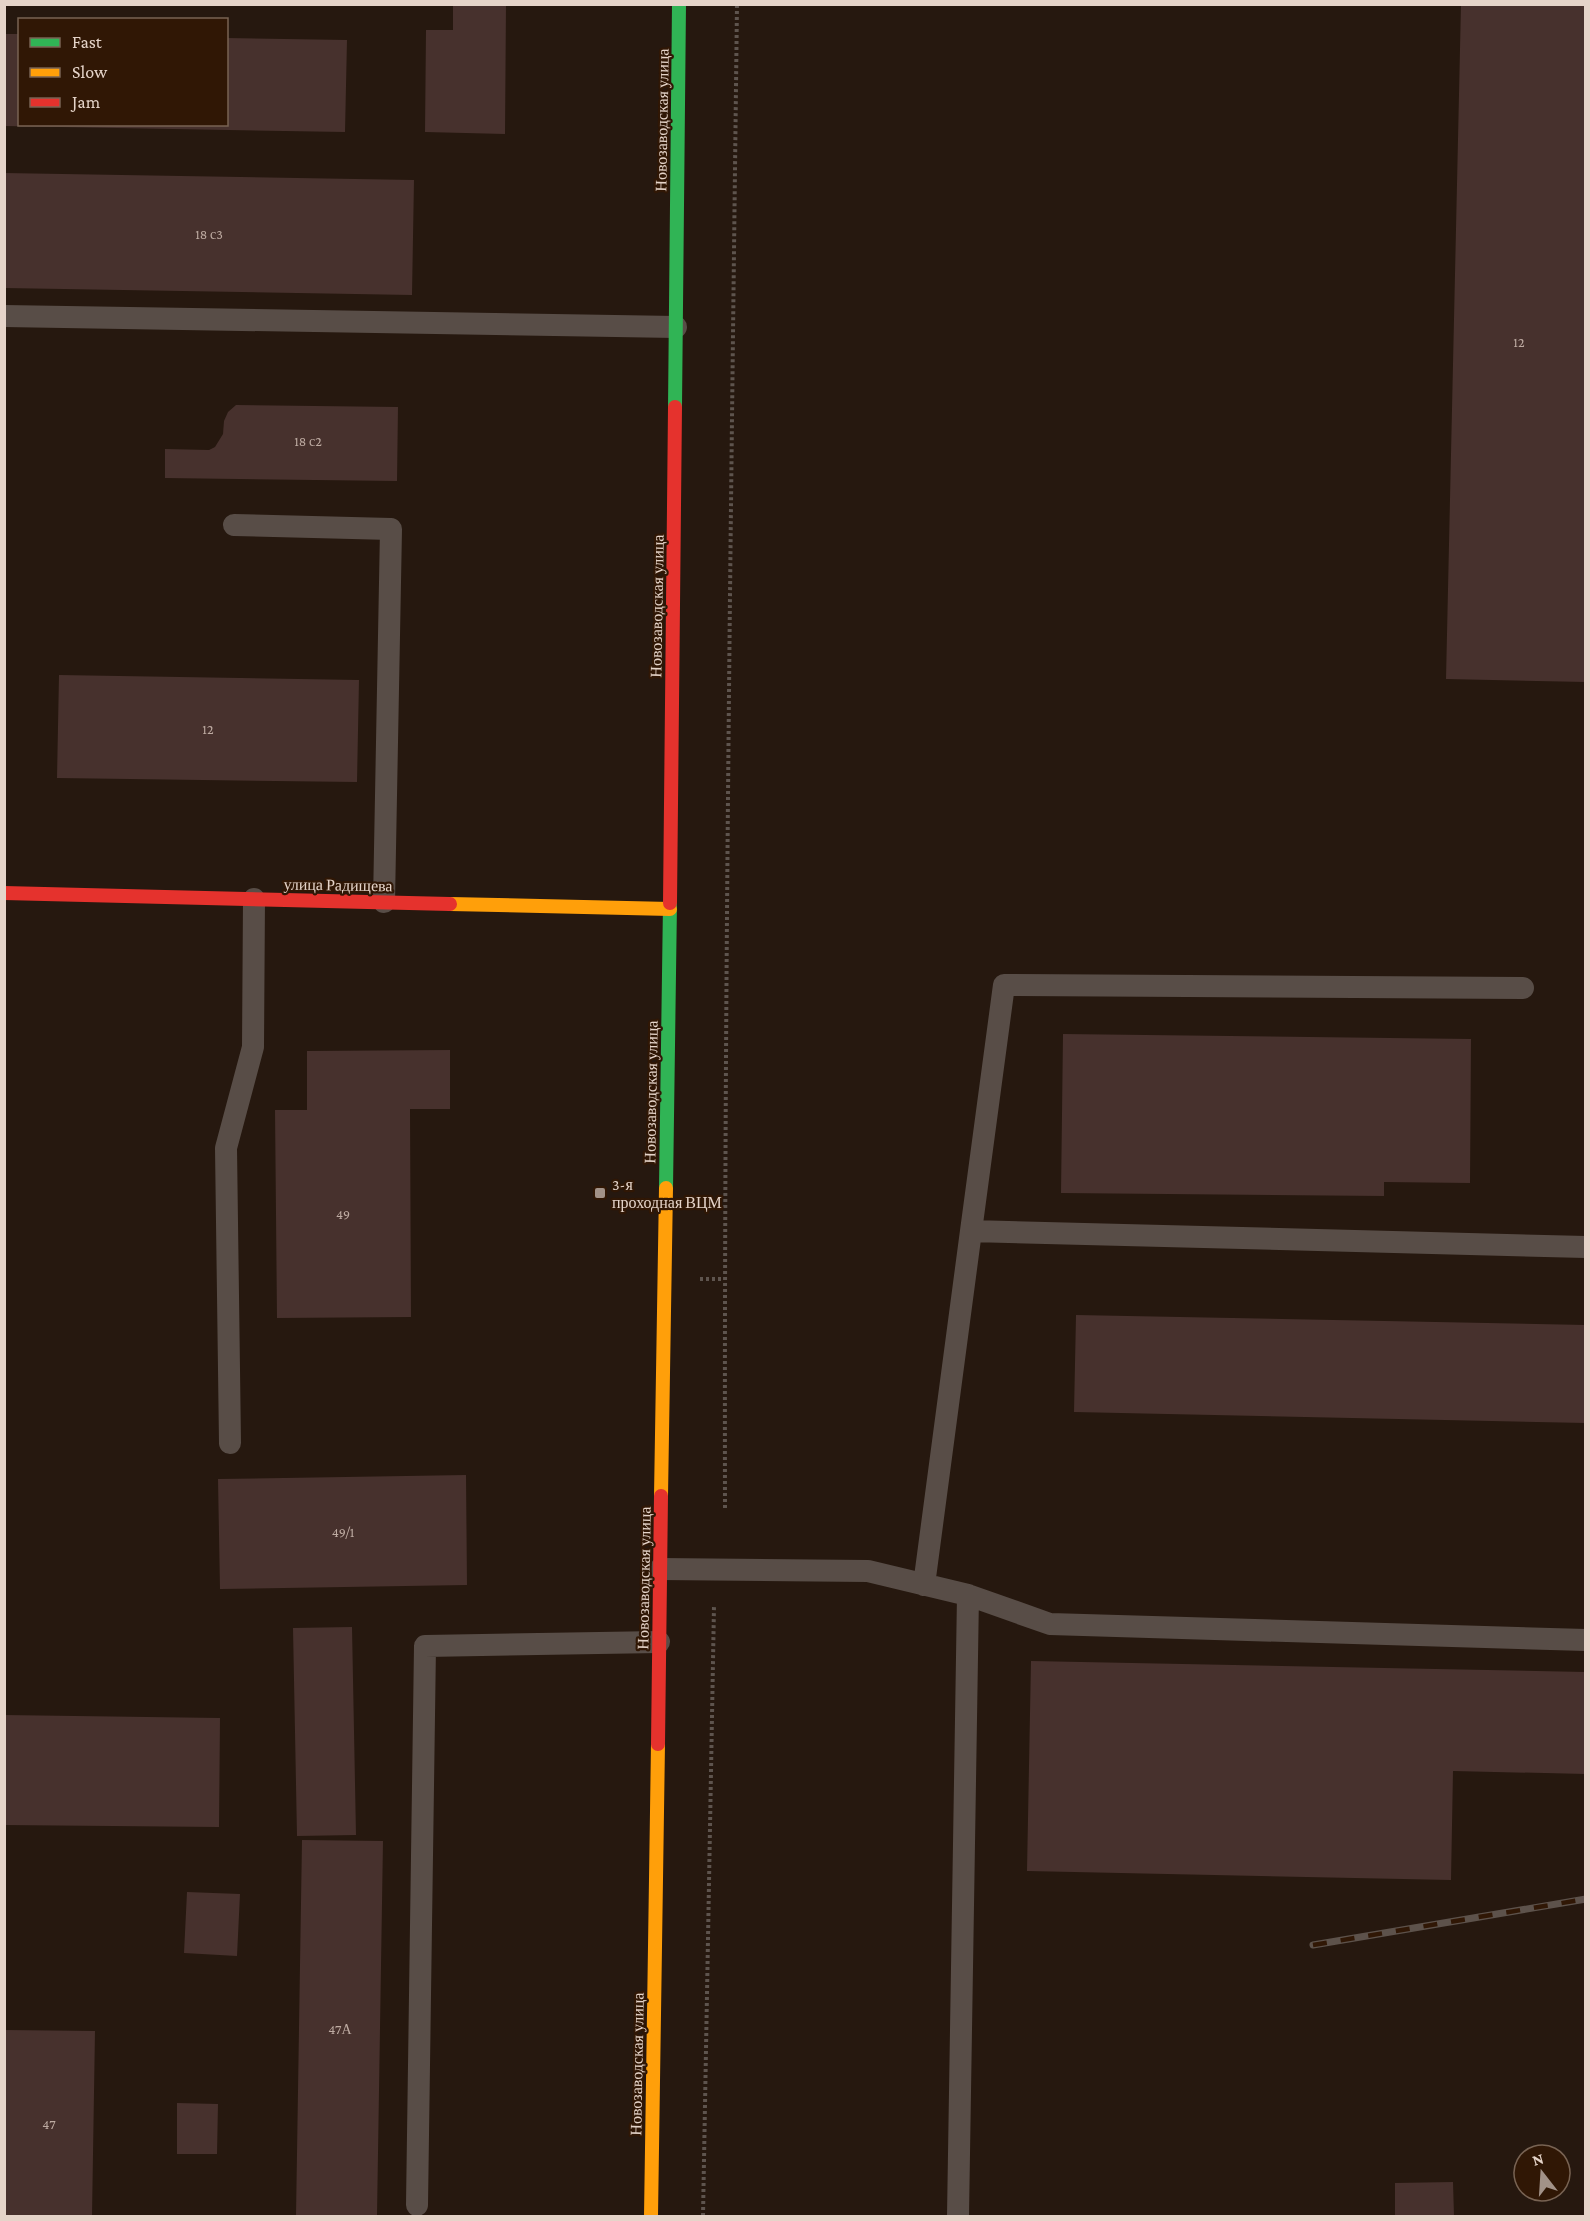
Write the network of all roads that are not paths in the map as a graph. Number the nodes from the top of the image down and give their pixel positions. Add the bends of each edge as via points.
1 (679, 4) edge
2 (4, 316) edge
3 (676, 327) junction
4 (234, 525) dead end
5 (4, 893) edge
6 (254, 899) junction
7 (384, 902) junction
8 (670, 909) junction
9 (1523, 988) dead end
10 (971, 1231) junction
11 (1586, 1247) edge
12 (230, 1443) dead end
13 (660, 1569) junction
14 (924, 1585) junction
15 (968, 1595) junction
16 (1586, 1640) edge
17 (659, 1642) junction
18 (417, 2205) dead end
19 (651, 2217) edge
20 (958, 2217) edge

1 - 3 main road, Новозаводская улица
2 - 3 lane
3 - 8 main road, Новозаводская улица
4 - 7 lane via 391,528
5 - 6 main road, улица Радищева
6 - 7 main road, улица Радищева
6 - 12 lane via 254,1047 226,1148
7 - 8 main road, улица Радищева
8 - 13 main road, Новозаводская улица
9 - 10 lane via 1004,985
10 - 11 lane
10 - 14 lane
13 - 14 lane via 868,1571
13 - 17 main road, Новозаводская улица
14 - 15 lane
15 - 16 lane via 1050,1624
15 - 20 lane
17 - 18 lane via 425,1646
17 - 19 main road, Новозаводская улица

